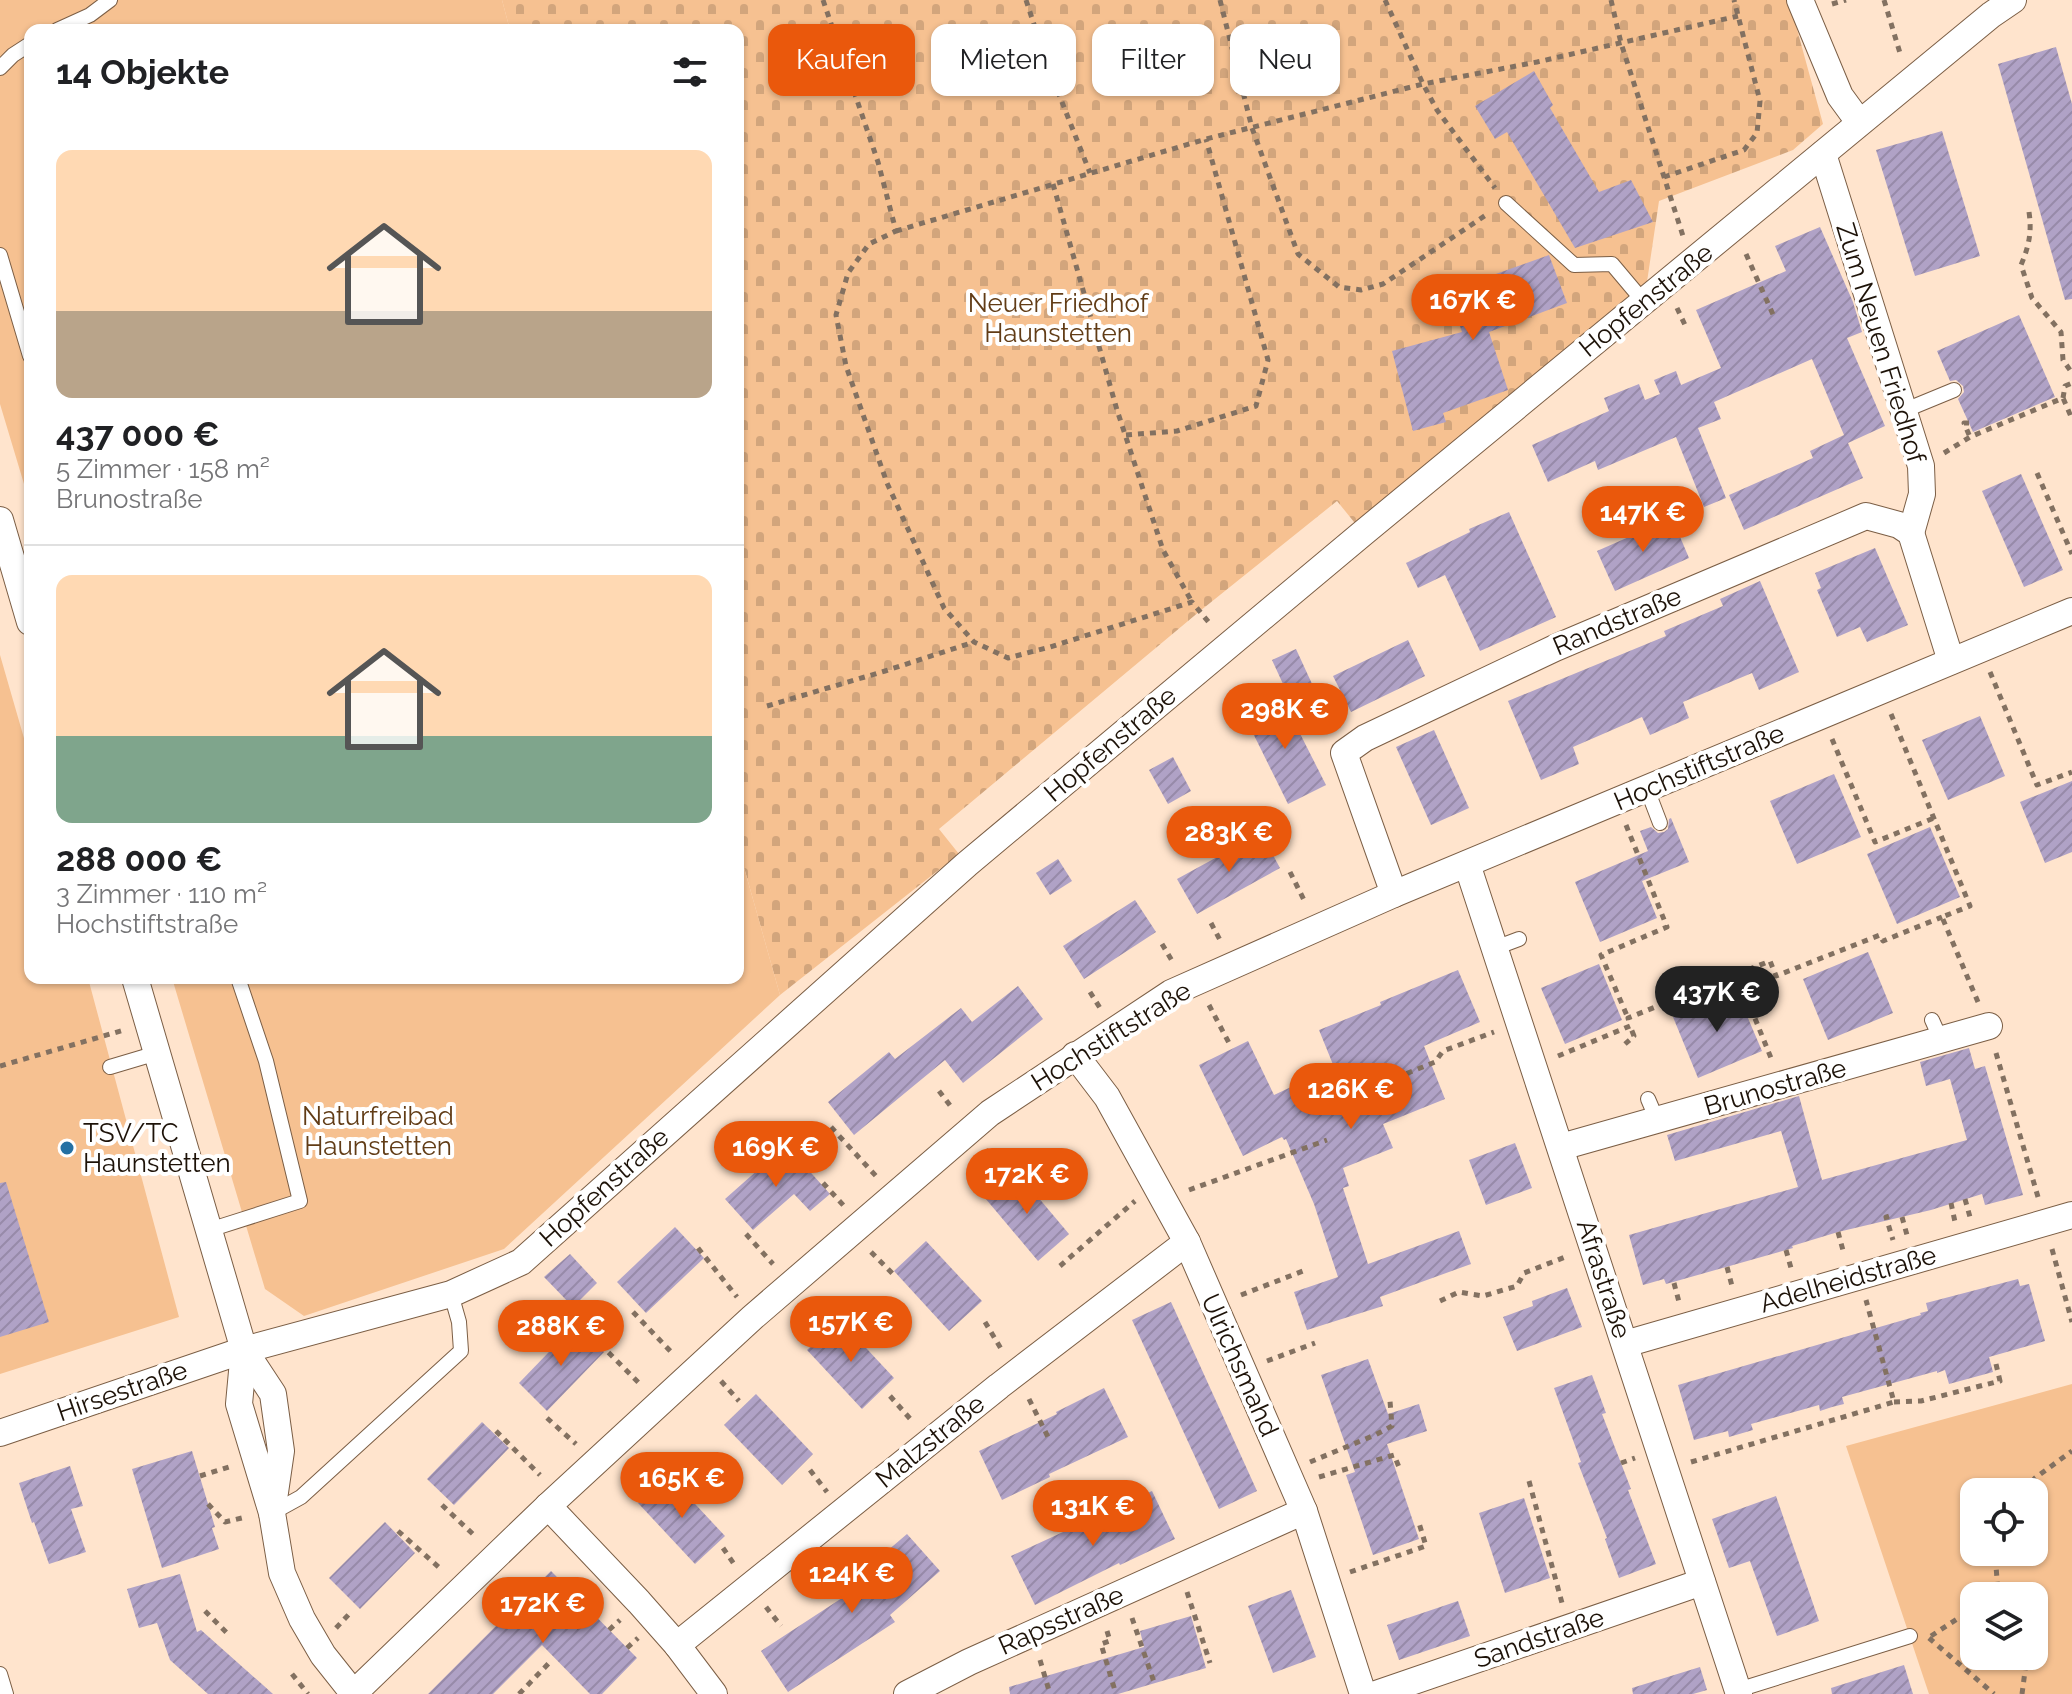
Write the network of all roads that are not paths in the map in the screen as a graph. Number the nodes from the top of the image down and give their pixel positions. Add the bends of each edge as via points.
1 (110, 0) edge
2 (1800, 0) edge
3 (2013, 0) edge
4 (70, 24) edge
5 (24, 48) edge
6 (0, 68) edge
7 (1859, 122) junction
8 (1823, 154) junction
9 (1506, 203) road end
10 (0, 255) edge
11 (1644, 302) junction
12 (24, 336) edge
13 (1954, 390) dead end
14 (1903, 411) junction
15 (0, 520) edge
16 (1911, 533) junction
17 (24, 602) edge
18 (2071, 613) edge
19 (1951, 661) junction
20 (1647, 789) junction
21 (1660, 823) dead end
22 (1467, 864) junction
23 (1394, 894) junction
24 (137, 984) edge
25 (240, 984) edge
26 (1989, 1026) road end
27 (157, 1053) junction
28 (1075, 1055) junction
29 (110, 1067) dead end
30 (1561, 1147) junction
31 (2072, 1215) edge
32 (209, 1230) junction
33 (1187, 1242) junction
34 (451, 1294) junction
35 (1625, 1344) junction
36 (244, 1350) junction
37 (0, 1433) edge
38 (554, 1500) junction
39 (1304, 1511) junction
40 (259, 1515) junction
41 (1702, 1582) junction
42 (1910, 1636) road end
43 (677, 1645) junction
44 (0, 1674) edge
45 (1739, 1692) edge
46 (354, 1693) edge
47 (6, 1694) edge
48 (714, 1694) edge
49 (907, 1694) edge
50 (1363, 1694) edge
51 (1376, 1694) edge

1 - 4 lane
2 - 7 street via 1840,96
3 - 7 street, Hopfenstraße
5 - 6 lane
7 - 8 street, Hopfenstraße
8 - 11 street, Hopfenstraße
8 - 14 street, Zum Neuen Friedhof
9 - 11 lane via 1574,265 1612,264
10 - 12 lane
11 - 34 street, Hopfenstraße via 967,864 521,1262
13 - 14 lane
14 - 16 street, Zum Neuen Friedhof via 1921,466 1922,494
15 - 17 street
16 - 19 street
16 - 23 street, Randstraße via 1866,516 1555,648 1365,738 1344,753
18 - 19 street, Hochstiftstraße
19 - 20 street, Hochstiftstraße
20 - 21 lane
20 - 22 street, Hochstiftstraße
22 - 23 street, Hochstiftstraße
22 - 30 street, Afrastraße via 1507,943 1520,1023
23 - 28 street, Hochstiftstraße via 1171,993
24 - 27 street
25 - 32 lane via 266,1061 300,1201
26 - 30 street, Brunostraße via 1936,1030 1782,1085 1653,1110
27 - 29 lane
27 - 32 street
28 - 33 street, Ulrichsmahd via 1107,1097
28 - 38 street, Hochstiftstraße via 990,1113 753,1317
30 - 35 street, Afrastraße
31 - 35 street, Adelheidstraße
32 - 36 street
33 - 39 street, Ulrichsmahd
33 - 43 street, Malzstraße
34 - 36 street, Hopfenstraße
34 - 40 lane via 461,1351 301,1497
35 - 41 street, Afrastraße
36 - 37 street, Hirsestraße
36 - 40 street via 239,1404
38 - 43 street
38 - 46 street, Hochstiftstraße
39 - 49 street, Rapsstraße
39 - 50 street, Ulrichsmahd
40 - 46 street via 302,1619
41 - 45 street, Afrastraße
41 - 51 street, Sandstraße
42 - 45 lane
43 - 48 street
44 - 47 lane

